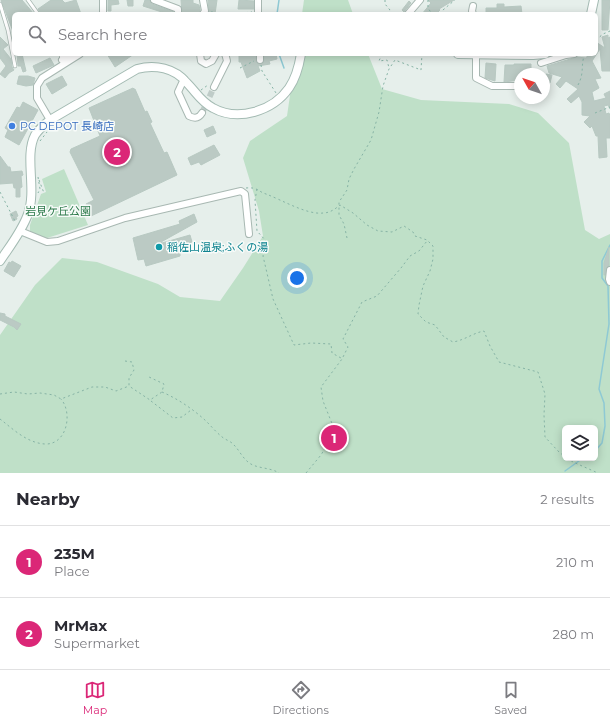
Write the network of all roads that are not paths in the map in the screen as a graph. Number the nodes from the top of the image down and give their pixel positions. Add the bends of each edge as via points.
1 (28, 0) edge
2 (103, 0) edge
3 (154, 0) edge
4 (203, 0) edge
5 (258, 0) edge
6 (420, 0) edge
7 (594, 0) edge
8 (0, 4) edge
9 (473, 6) dead end
10 (37, 12) edge
11 (103, 12) edge
12 (178, 12) edge
13 (204, 12) edge
14 (258, 12) edge
15 (410, 12) edge
16 (472, 12) edge
17 (592, 12) edge
18 (12, 51) edge
19 (13, 56) edge
20 (77, 56) edge
21 (200, 56) edge
22 (215, 56) edge
23 (226, 56) edge
24 (301, 56) edge
25 (476, 56) edge
26 (563, 56) edge
27 (541, 63) dead end
28 (15, 66) dead end
29 (184, 79) junction
30 (216, 84) tunnel mouth
31 (514, 86) edge
32 (202, 113) dead end
33 (50, 120) junction
34 (20, 231) junction
35 (249, 234) dead end
36 (0, 261) edge
37 (610, 270) edge
38 (610, 282) edge

1 - 10 lane
2 - 11 street
3 - 12 street via 178,9
4 - 13 street
5 - 14 street
6 - 15 street
7 - 17 street
8 - 18 lane
9 - 16 street
19 - 28 lane
20 - 33 street via 42,78 37,86 37,98
21 - 22 street via 201,61 206,64
23 - 30 street
24 - 29 street via 294,80 280,99 266,108 246,114 216,110 196,94
25 - 31 street via 476,78 492,86
26 - 27 street
29 - 32 street via 178,92 189,116 196,118
29 - 33 street via 162,68 152,66 137,69
33 - 34 street via 35,136 31,153 32,196 28,214
34 - 35 street via 47,242 58,241 125,218 241,192 246,194
34 - 36 street
37 - 38 street

